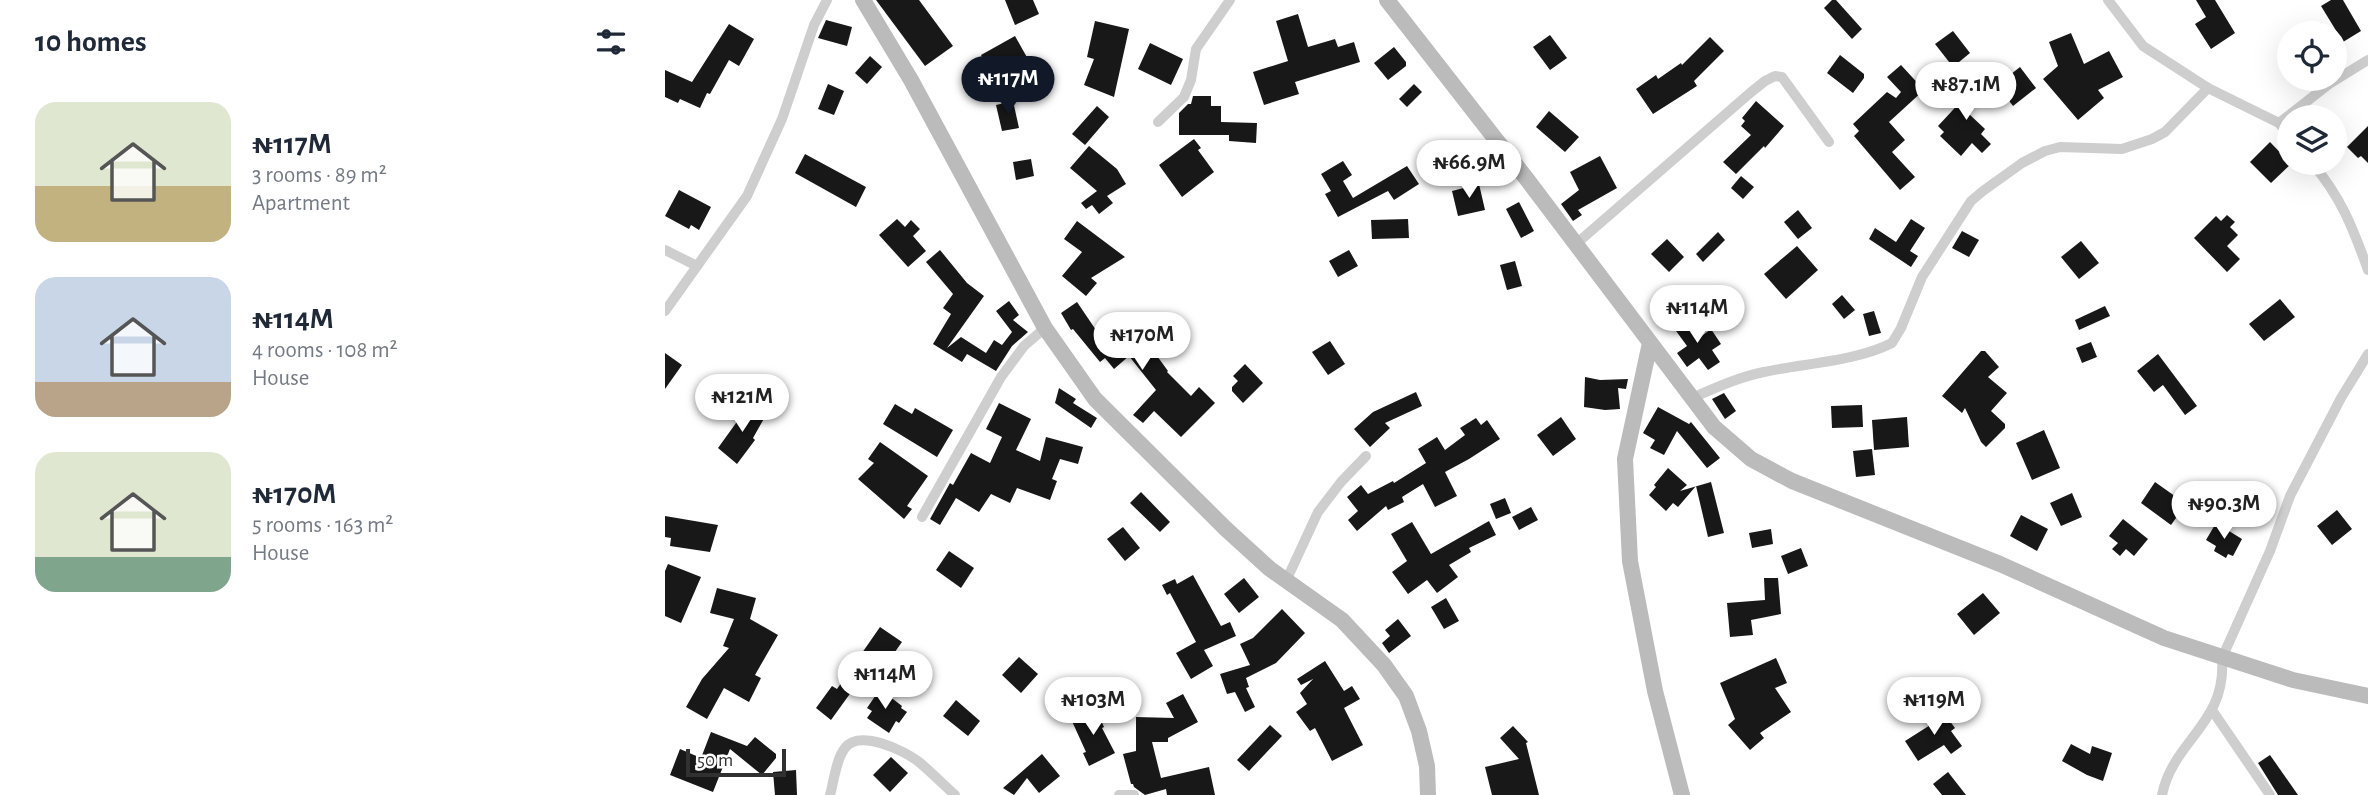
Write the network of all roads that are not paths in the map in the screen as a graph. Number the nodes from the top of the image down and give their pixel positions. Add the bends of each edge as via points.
1 (827, 0) edge
2 (863, 0) edge
3 (1230, 0) edge
4 (1387, 0) edge
5 (2108, 0) edge
6 (2368, 60) edge
7 (2208, 88) junction
8 (2302, 105) edge
9 (1158, 122) dead end
10 (2277, 122) edge
11 (1829, 142) dead end
12 (2323, 175) edge
13 (1576, 244) junction
14 (665, 250) edge
15 (697, 266) junction
16 (2368, 270) edge
17 (665, 311) edge
18 (1045, 328) junction
19 (1650, 343) junction
20 (2368, 354) edge
21 (1692, 398) junction
22 (1366, 456) dead end
23 (922, 517) dead end
24 (1286, 580) junction
25 (2222, 658) junction
26 (2368, 696) edge
27 (2212, 710) junction
28 (830, 795) edge
29 (955, 795) edge
30 (1119, 795) edge
31 (1134, 795) edge
32 (1429, 795) edge
33 (1682, 795) edge
34 (2162, 795) edge
35 (2270, 795) edge

1 - 15 street via 747,196
2 - 18 main road
3 - 9 street via 1196,49 1184,97
4 - 13 main road
5 - 7 street via 2143,46
6 - 8 street
7 - 10 street
7 - 21 street via 2153,139 2122,149 2045,150 1983,191 1971,201 1922,278 1892,343 1818,364 1762,372
11 - 13 street via 1782,77 1775,76
12 - 16 street via 2349,216
13 - 19 main road
14 - 15 street
15 - 17 street
18 - 23 street via 1024,346 1001,377
18 - 24 main road via 1095,398 1226,529
19 - 21 main road
19 - 33 main road via 1625,459 1630,561 1655,691
20 - 25 street via 2290,496
21 - 25 main road via 1714,427 1751,459 1791,481 2000,564 2164,638
22 - 24 street via 1318,512
24 - 32 main road via 1342,620 1406,696 1419,731
25 - 26 main road
25 - 27 street via 2222,687
27 - 34 street via 2178,758
27 - 35 street
28 - 29 street via 843,750 861,738 916,760
30 - 31 street

